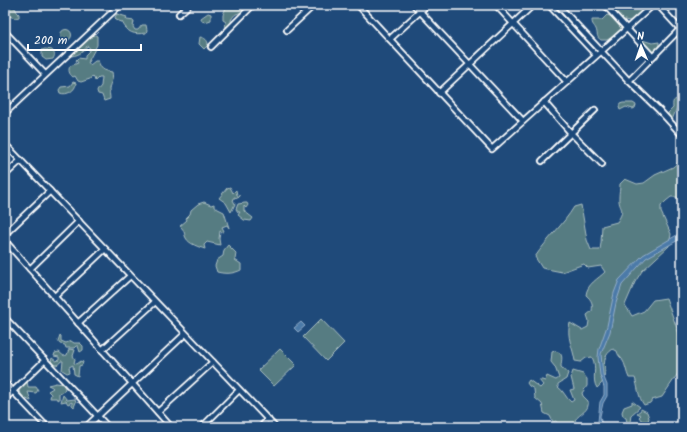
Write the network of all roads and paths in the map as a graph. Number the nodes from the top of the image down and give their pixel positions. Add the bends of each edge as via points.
1 (120, 5) edge
2 (189, 5) edge
3 (253, 5) edge
4 (314, 5) edge
5 (358, 5) edge
6 (414, 5) edge
7 (427, 5) edge
8 (496, 5) edge
9 (533, 5) edge
10 (549, 5) edge
11 (558, 5) edge
12 (605, 5) edge
13 (653, 5) edge
14 (658, 5) edge
15 (420, 12) junction
16 (179, 14) dead end
17 (513, 23) junction
18 (627, 28) junction
19 (681, 29) edge
20 (287, 30) dead end
21 (5, 32) edge
22 (390, 39) junction
23 (211, 47) dead end
24 (601, 51) junction
25 (596, 55) junction
26 (652, 56) junction
27 (470, 64) junction
28 (45, 74) junction
29 (628, 81) junction
30 (567, 82) junction
31 (439, 93) junction
32 (544, 102) junction
33 (595, 110) dead end
34 (5, 113) edge
35 (523, 121) junction
36 (571, 133) junction
37 (682, 135) edge
38 (5, 144) edge
39 (21, 160) junction
40 (542, 162) dead end
41 (602, 164) dead end
42 (5, 175) edge
43 (50, 191) junction
44 (79, 222) junction
45 (5, 234) edge
46 (5, 241) edge
47 (105, 249) junction
48 (30, 269) junction
49 (130, 276) junction
50 (54, 297) junction
51 (155, 302) junction
52 (5, 318) edge
53 (78, 323) junction
54 (185, 334) junction
55 (102, 350) junction
56 (45, 360) junction
57 (213, 362) junction
58 (5, 383) edge
59 (132, 383) junction
60 (239, 390) junction
61 (12, 392) junction
62 (5, 399) edge
63 (158, 412) junction
64 (97, 416) junction
65 (268, 419) junction
66 (47, 427) edge
67 (86, 427) edge
68 (108, 427) edge
69 (171, 427) edge
70 (202, 427) edge
71 (261, 427) edge
72 (275, 427) edge

1 - 28 street
2 - 16 street
3 - 23 street
4 - 20 street
5 - 22 street
6 - 15 street
7 - 15 street
8 - 17 street
9 - 17 street
10 - 25 street
11 - 24 street
12 - 18 street
13 - 18 street
14 - 19 street
15 - 22 street
15 - 27 street
17 - 27 street
17 - 30 street
18 - 24 street
18 - 26 street
19 - 26 street
21 - 28 street
22 - 31 street
24 - 25 street
24 - 29 street
25 - 30 street
26 - 29 street
27 - 31 street
27 - 35 street
28 - 34 street
29 - 37 street
30 - 32 street
31 - 35 street via 492,149
32 - 35 street
32 - 36 street
33 - 36 street
36 - 40 street
36 - 41 street
38 - 39 street
39 - 42 street
39 - 43 street
43 - 44 street
43 - 45 street
44 - 47 street
44 - 48 street
46 - 48 street
47 - 49 street
47 - 50 street
48 - 50 street
49 - 51 street
49 - 53 street
50 - 53 street
51 - 54 street
51 - 55 street
52 - 56 street
53 - 55 street
54 - 57 street
54 - 59 street
55 - 59 street
56 - 61 street
56 - 64 street
57 - 60 street
57 - 63 street
58 - 61 street
59 - 63 street
59 - 64 street
60 - 65 street
60 - 70 street
61 - 62 street
61 - 66 street
63 - 69 street
64 - 67 street
64 - 68 street
65 - 71 street
65 - 72 street

